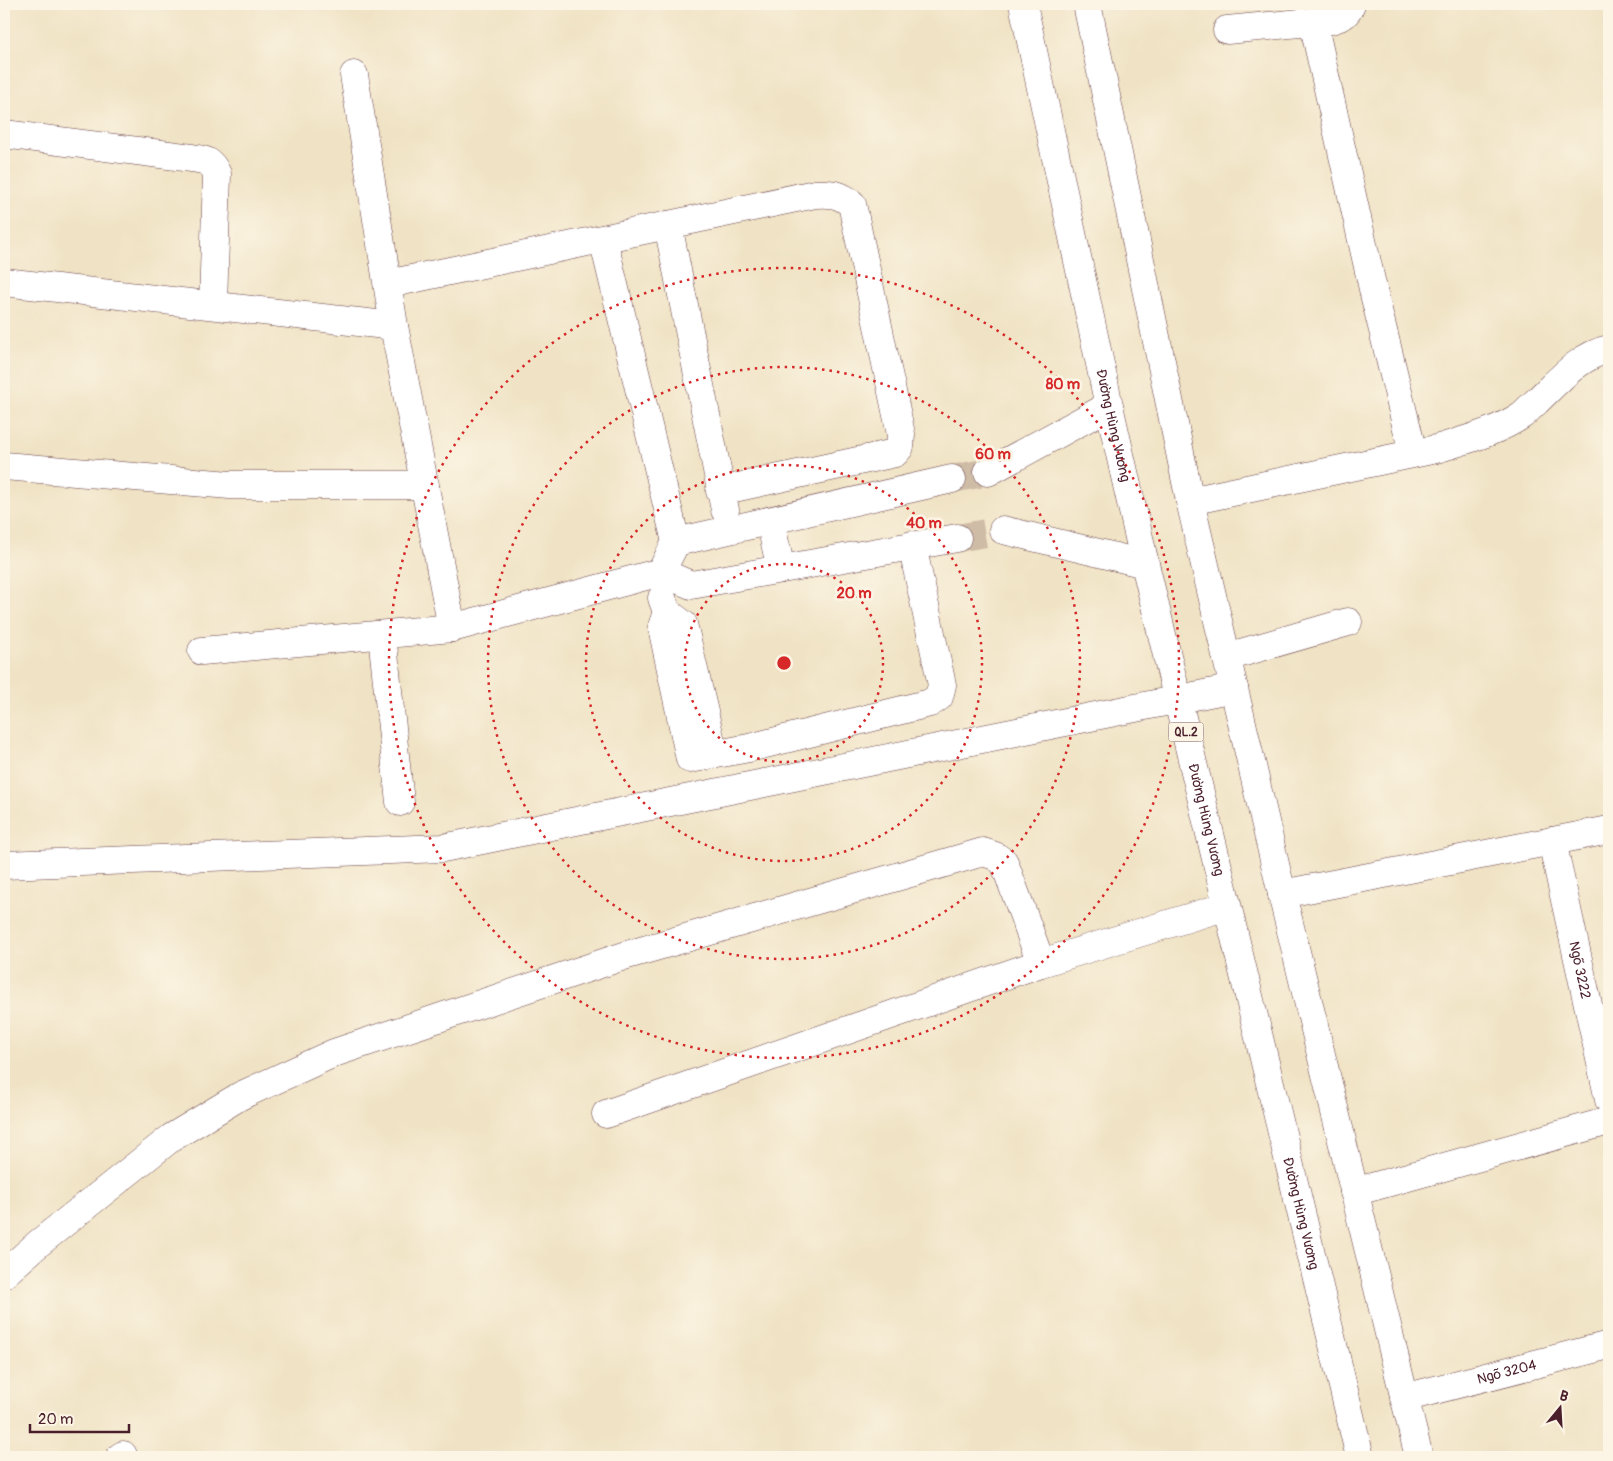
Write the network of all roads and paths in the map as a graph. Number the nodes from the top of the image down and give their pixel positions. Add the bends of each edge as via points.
1 (1023, 4) edge
2 (1087, 4) edge
3 (1351, 4) edge
4 (1313, 22) junction
5 (1227, 30) dead end
6 (354, 75) dead end
7 (4, 134) edge
8 (668, 225) junction
9 (603, 239) junction
10 (4, 282) edge
11 (388, 284) junction
12 (213, 306) junction
13 (394, 326) junction
14 (1609, 349) edge
15 (1109, 406) junction
16 (1413, 453) junction
17 (4, 466) edge
18 (988, 472) tunnel mouth
19 (952, 479) tunnel mouth
20 (425, 485) junction
21 (720, 492) junction
22 (1190, 501) junction
23 (770, 521) junction
24 (730, 530) junction
25 (1003, 530) tunnel mouth
26 (957, 538) tunnel mouth
27 (676, 542) junction
28 (912, 545) junction
29 (1145, 564) junction
30 (781, 569) junction
31 (657, 573) junction
32 (1348, 622) dead end
33 (452, 628) junction
34 (382, 635) junction
35 (202, 651) dead end
36 (1227, 657) junction
37 (1234, 688) junction
38 (1178, 700) junction
39 (400, 802) dead end
40 (1609, 830) edge
41 (1552, 841) junction
42 (4, 865) edge
43 (1282, 894) junction
44 (1227, 906) junction
45 (1041, 963) junction
46 (1609, 1100) edge
47 (606, 1114) dead end
48 (1609, 1121) edge
49 (1354, 1192) junction
50 (4, 1274) edge
51 (1609, 1345) edge
52 (1404, 1398) junction
53 (1360, 1457) edge
54 (1419, 1457) edge

1 - 15 main road, Đường Hùng Vương / QL.2
2 - 22 main road
3 - 4 main road via 1343,17
4 - 5 main road
4 - 16 main road
6 - 11 main road
7 - 12 main road via 206,160 213,165 217,174
8 - 9 main road
8 - 21 main road
8 - 21 main road via 815,194 832,193 852,204 901,434 900,447 895,454
9 - 11 main road
9 - 27 main road
10 - 12 main road
11 - 13 main road
12 - 13 main road
13 - 20 main road
14 - 16 main road via 1597,351 1581,362 1524,414 1508,424 1436,449
15 - 18 main road
15 - 29 main road, Đường Hùng Vương / QL.2
16 - 22 main road
17 - 20 main road via 230,485
19 - 23 main road
20 - 33 main road
21 - 24 main road
22 - 36 main road
23 - 24 main road
23 - 30 main road
24 - 27 main road
25 - 29 main road
26 - 28 main road
27 - 31 main road
28 - 30 main road
28 - 31 main road via 942,685 939,696 930,704 702,757 682,624 667,612
29 - 38 main road, Đường Hùng Vương / QL.2
30 - 31 main road via 691,586
31 - 33 main road
32 - 36 main road
33 - 34 main road
34 - 35 main road
34 - 39 main road
36 - 37 main road
37 - 38 main road
37 - 43 main road
38 - 42 main road via 443,848
38 - 44 main road, Đường Hùng Vương / QL.2
40 - 41 main road
41 - 43 main road
41 - 46 main road, Ngõ 3222
43 - 49 main road
44 - 45 main road
44 - 53 main road, Đường Hùng Vương / QL.2
45 - 47 main road
45 - 50 main road via 1004,862 983,852 627,955 334,1053 240,1096 170,1138
48 - 49 main road
49 - 52 main road
51 - 52 main road, Ngõ 3204
52 - 54 main road

